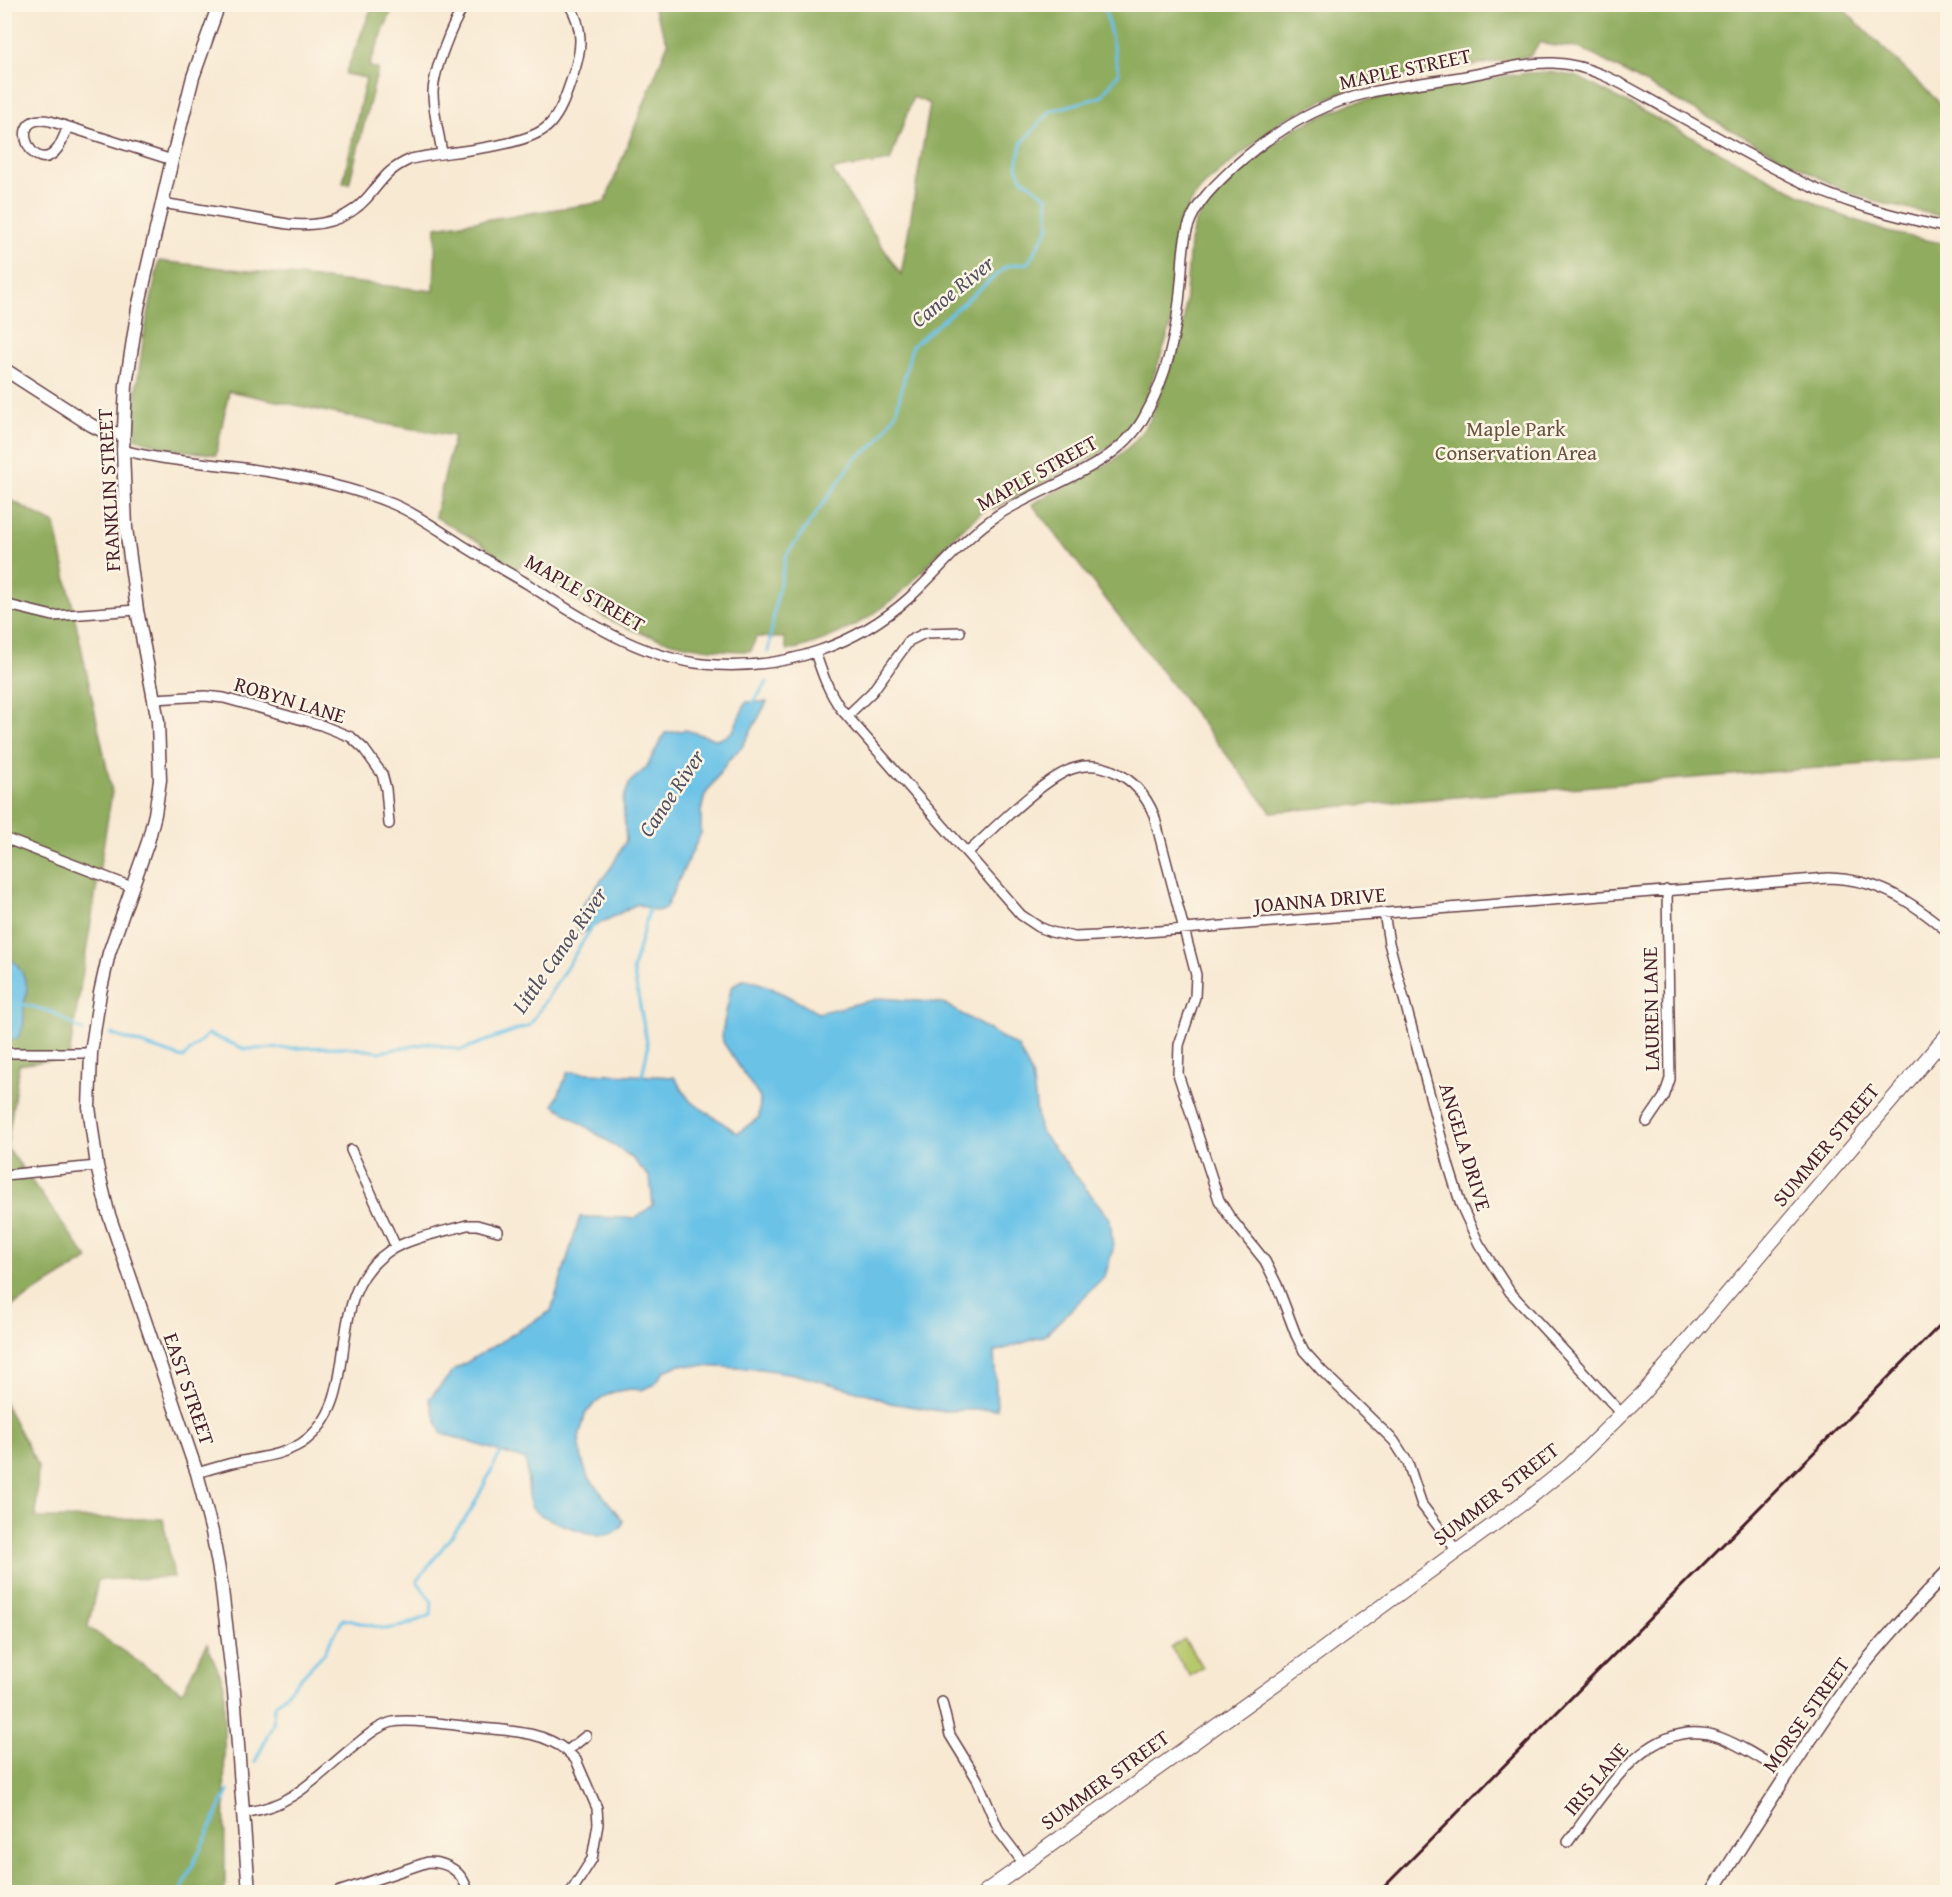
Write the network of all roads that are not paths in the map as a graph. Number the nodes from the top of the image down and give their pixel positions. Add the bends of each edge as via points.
1 (219, 4) edge
2 (465, 4) edge
3 (568, 4) edge
4 (68, 126) junction
5 (442, 153) junction
6 (172, 160) junction
7 (162, 203) junction
8 (1947, 228) edge
9 (4, 369) edge
10 (123, 434) junction
11 (123, 450) junction
12 (4, 604) edge
13 (137, 610) junction
14 (960, 632) dead end
15 (815, 652) junction
16 (154, 699) junction
17 (847, 716) junction
18 (389, 824) dead end
19 (4, 838) edge
20 (967, 854) junction
21 (132, 887) junction
22 (1667, 890) junction
23 (125, 905) joint
24 (1383, 913) junction
25 (1183, 929) junction
26 (1947, 932) edge
27 (1947, 1034) edge
28 (4, 1053) edge
29 (91, 1053) junction
30 (1647, 1122) dead end
31 (351, 1150) dead end
32 (97, 1166) junction
33 (4, 1175) edge
34 (498, 1230) dead end
35 (396, 1247) junction
36 (1623, 1415) junction
37 (197, 1473) junction
38 (1458, 1551) junction
39 (1947, 1571) edge
40 (942, 1702) dead end
41 (586, 1736) dead end
42 (567, 1751) junction
43 (1787, 1775) junction
44 (243, 1812) junction
45 (1568, 1842) dead end
46 (1024, 1864) junction
47 (249, 1893) edge
48 (338, 1893) edge
49 (468, 1893) edge
50 (571, 1893) edge
51 (985, 1893) edge
52 (1712, 1893) edge

1 - 6 street, FRANKLIN STREET via 193,77
2 - 5 street via 435,78 434,103
3 - 5 street via 578,24 581,47 564,99 550,123 524,140
4 - 4 street via 38,120 27,129 26,144 36,154 51,154
4 - 6 street
5 - 7 street via 395,166 356,208 330,222 275,222
6 - 7 street, FRANKLIN STREET
7 - 10 street, FRANKLIN STREET via 133,335
8 - 15 street, MAPLE STREET via 1845,201 1792,177 1624,86 1576,66 1513,66 1346,100 1281,130 1258,146 1218,181 1195,208 1185,233 1176,332 1169,360 1141,423 1125,443 1105,459 993,518 968,536 910,597 883,618 860,633
9 - 10 street via 105,432
10 - 11 street, FRANKLIN STREET
11 - 13 street, FRANKLIN STREET via 126,528
11 - 15 street, MAPLE STREET via 157,459 240,467 348,488 393,504 581,618 657,654 696,663 733,665 787,661
12 - 13 street via 53,616
13 - 16 street, FRANKLIN STREET
14 - 17 street via 925,633 909,641 873,692
15 - 17 street, JOANNA DRIVE via 831,695
16 - 18 street, ROBYN LANE via 224,698 351,737 382,774
16 - 21 street, FRANKLIN STREET via 159,740 158,798
17 - 20 street, JOANNA DRIVE
19 - 21 street
20 - 25 street, JOANNA DRIVE via 1021,915 1052,932 1075,937
20 - 25 street via 1065,772 1084,766 1110,770 1137,786 1147,800
21 - 23 street, FRANKLIN STREET
22 - 24 street, JOANNA DRIVE
22 - 26 street, JOANNA DRIVE via 1828,878 1852,880 1875,885 1903,899
22 - 30 street, LAUREN LANE via 1670,1079
23 - 29 street, EAST STREET via 109,953
24 - 25 street, JOANNA DRIVE
24 - 36 street, ANGELA DRIVE via 1449,1167 1469,1224 1510,1292
25 - 38 street via 1196,986 1179,1045 1178,1074 1217,1194 1271,1273 1304,1351 1394,1441 1408,1463 1422,1505
27 - 36 main road, SUMMER STREET
28 - 29 street
29 - 32 street, EAST STREET via 89,1107
31 - 35 street
32 - 33 street
32 - 37 street, EAST STREET via 108,1212
34 - 35 street via 471,1225
35 - 37 street via 374,1263 356,1290 348,1311 334,1399 316,1430 287,1451
36 - 38 main road, SUMMER STREET via 1569,1466
37 - 44 street, EAST STREET via 222,1586
38 - 46 main road, SUMMER STREET
39 - 43 street, MORSE STREET via 1873,1654
40 - 46 street via 954,1743 977,1779 999,1831
41 - 42 street
42 - 44 street via 536,1735 395,1721 368,1735 287,1800 264,1810
42 - 50 street via 576,1760 597,1808 598,1824 592,1859
43 - 45 street, IRIS LANE via 1719,1737 1670,1737 1648,1748 1629,1765
43 - 52 street, MORSE STREET
44 - 47 street, EAST STREET
46 - 51 main road, SUMMER STREET
48 - 49 street via 436,1862 456,1870

